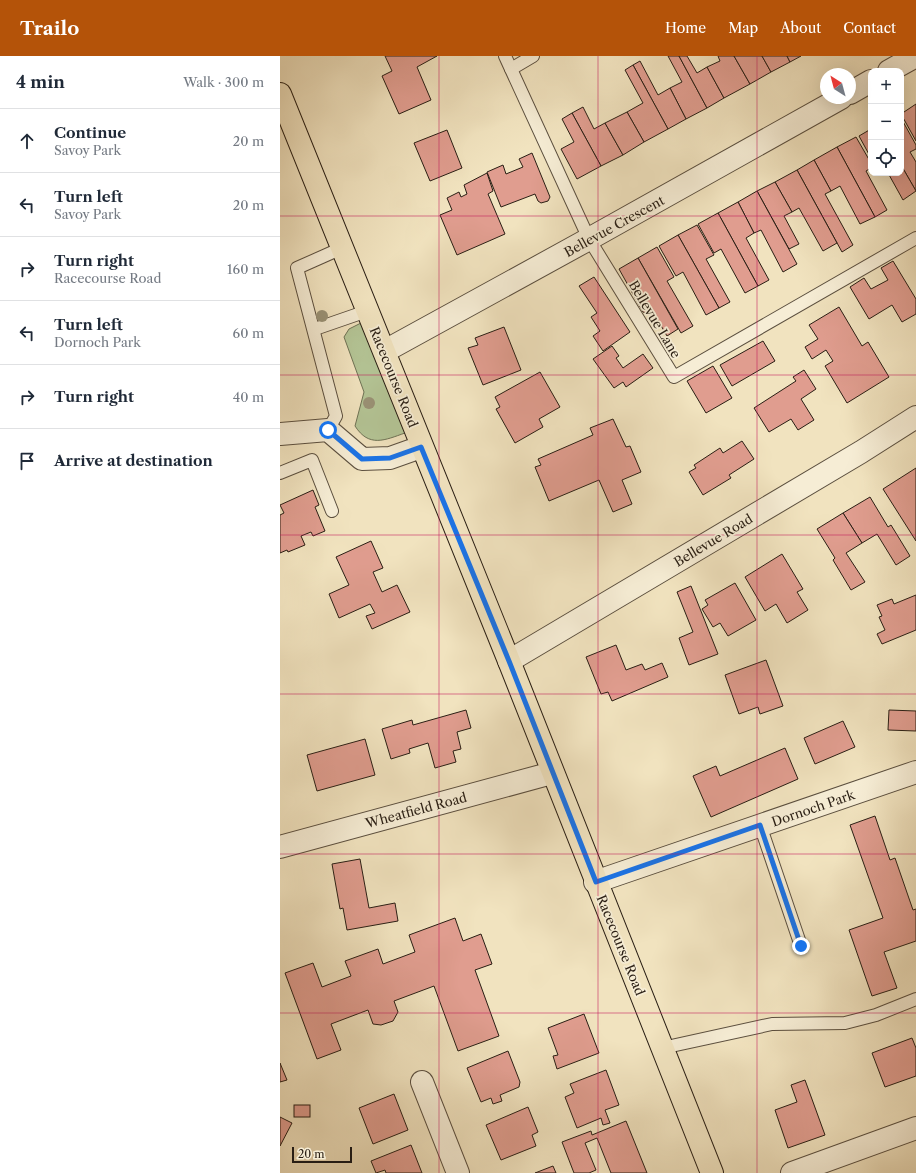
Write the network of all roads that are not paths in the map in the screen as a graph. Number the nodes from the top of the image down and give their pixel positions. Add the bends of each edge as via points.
1 (506, 56) edge
2 (533, 56) edge
3 (916, 56) edge
4 (895, 68) edge
5 (511, 69) junction
6 (868, 83) edge
7 (856, 90) edge
8 (280, 94) edge
9 (830, 104) edge
10 (916, 238) edge
11 (589, 239) junction
12 (342, 248) junction
13 (367, 311) junction
14 (315, 329) junction
15 (385, 351) junction
16 (916, 417) edge
17 (328, 430) junction
18 (280, 434) edge
19 (421, 447) junction
20 (280, 473) edge
21 (332, 511) dead end
22 (509, 661) junction
23 (916, 772) edge
24 (552, 773) junction
25 (760, 825) junction
26 (280, 847) edge
27 (596, 882) junction
28 (801, 946) dead end
29 (916, 999) edge
30 (662, 1048) junction
31 (422, 1082) dead end
32 (916, 1128) edge
33 (458, 1173) edge
34 (712, 1173) edge
35 (792, 1173) edge

1 - 5 lane, Bellevue Lane
2 - 5 lane
3 - 4 street
5 - 11 lane, Bellevue Lane
6 - 7 street
8 - 12 main road, Racecourse Road
9 - 11 street, Bellevue Crescent
10 - 11 lane, Bellevue Lane via 674,377
11 - 15 street, Bellevue Crescent
12 - 13 main road, Racecourse Road
12 - 14 lane via 297,268
13 - 14 lane
13 - 15 main road, Racecourse Road
14 - 17 lane via 336,416
15 - 19 main road, Racecourse Road
16 - 22 street, Bellevue Road
17 - 18 street
17 - 19 street via 362,459 390,458
19 - 22 main road, Racecourse Road
20 - 21 lane via 312,460
22 - 24 main road, Racecourse Road
23 - 25 street, Dornoch Park
24 - 26 street, Wheatfield Road
24 - 27 main road, Racecourse Road
25 - 27 street, Dornoch Park
25 - 28 lane
27 - 30 main road, Racecourse Road
29 - 30 lane via 876,1015 845,1023 772,1024
30 - 34 main road, Racecourse Road
31 - 33 street
32 - 35 street

